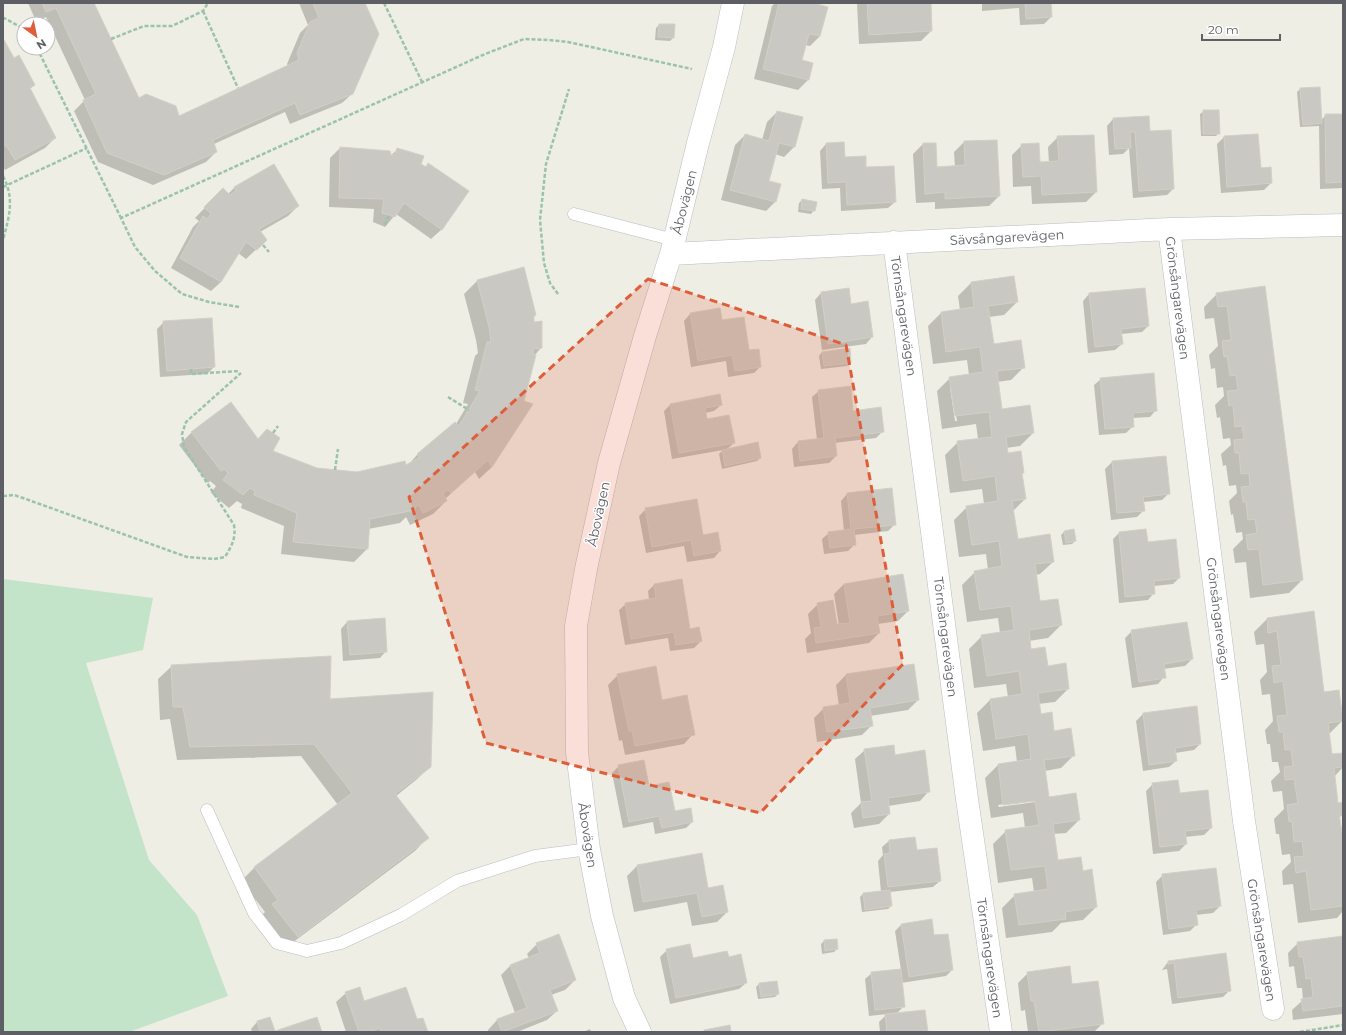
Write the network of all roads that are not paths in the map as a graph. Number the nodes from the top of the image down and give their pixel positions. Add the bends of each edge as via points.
1 (733, 3) edge
2 (574, 214) dead end
3 (1343, 225) edge
4 (1169, 229) junction
5 (894, 242) junction
6 (673, 247) junction
7 (207, 810) dead end
8 (589, 849) junction
9 (1273, 1009) dead end
10 (640, 1032) edge
11 (1001, 1032) edge

1 - 6 street, Åbovägen
2 - 6 lane
3 - 4 street, Sävsångarevägen
4 - 5 street, Sävsångarevägen
4 - 9 street, Grönsångarevägen via 1244,821
5 - 6 street, Sävsångarevägen
5 - 11 street, Törnsångarevägen via 966,791
6 - 8 street, Åbovägen via 609,463 576,626 577,752
7 - 8 lane via 254,913 277,943 308,951 341,943 401,915 457,881 535,856
8 - 10 street, Åbovägen via 602,916 624,998

